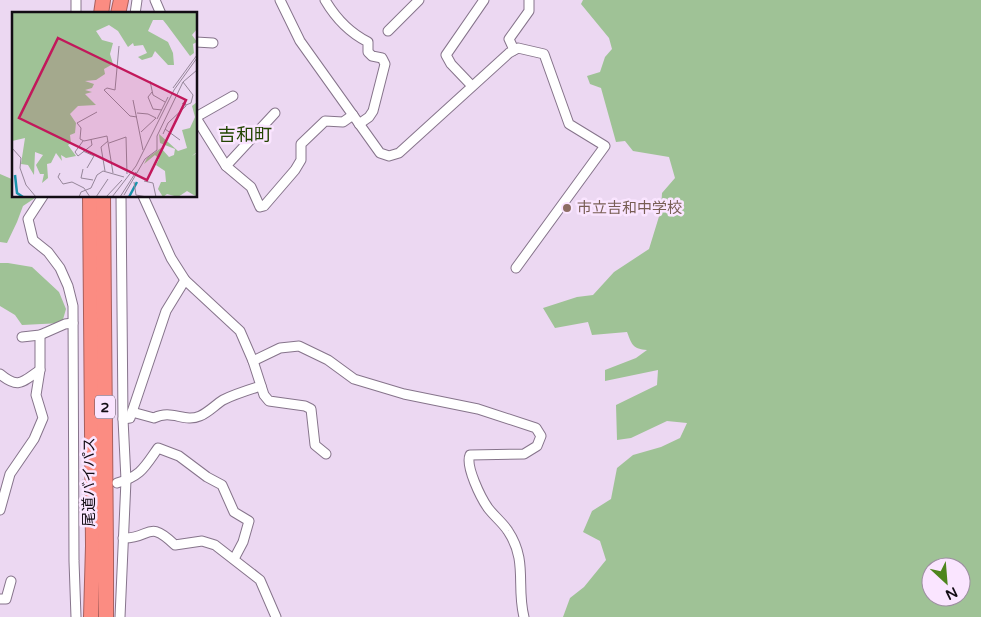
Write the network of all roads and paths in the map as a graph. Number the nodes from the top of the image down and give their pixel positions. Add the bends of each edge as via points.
1 (155, 0) edge
2 (280, 0) edge
3 (325, 0) edge
4 (419, 0) edge
5 (484, 0) edge
6 (529, 0) edge
7 (160, 12) edge
8 (388, 31) dead end
9 (198, 42) edge
10 (213, 43) dead end
11 (514, 50) junction
12 (472, 86) junction
13 (233, 96) dead end
14 (275, 113) dead end
15 (353, 115) junction
16 (198, 116) edge
17 (198, 120) edge
18 (359, 124) junction
19 (226, 166) junction
20 (42, 198) edge
21 (90, 198) edge
22 (103, 198) edge
23 (121, 198) edge
24 (144, 198) edge
25 (516, 268) dead end
26 (185, 280) junction
27 (73, 323) junction
28 (40, 336) junction
29 (22, 337) dead end
30 (252, 361) junction
31 (40, 370) junction
32 (0, 374) edge
33 (261, 386) junction
34 (132, 412) junction
35 (123, 419) junction
36 (326, 454) dead end
37 (121, 482) junction
38 (0, 510) edge
39 (123, 538) junction
40 (234, 559) junction
41 (11, 581) dead end
42 (0, 599) edge
43 (76, 617) edge
44 (91, 617) edge
45 (106, 617) edge
46 (120, 617) edge
47 (276, 617) edge
48 (524, 617) edge

1 - 7 street
2 - 15 street via 300,41
3 - 18 street via 332,13 368,42 368,52 382,58 385,64 373,111
4 - 8 street
5 - 12 street via 446,55
6 - 11 street via 529,11 509,39
9 - 10 street
11 - 12 street
11 - 25 street via 518,48 544,54 568,124 605,146
12 - 18 street via 399,153 389,156 380,153
13 - 16 street
14 - 19 street
15 - 18 street
15 - 19 street via 343,122 325,121 301,144 301,160 264,206 260,207 251,187
17 - 19 street
20 - 27 street via 28,219 33,240 48,252 64,277
21 - 44 highway, 尾道バイパス / 2
22 - 45 highway, 尾道バイパス / 2
23 - 35 street
24 - 26 street via 171,258
26 - 30 street via 240,331
26 - 34 street via 166,311
27 - 28 street
27 - 43 street via 78,484
28 - 29 street
28 - 31 street
30 - 33 street
30 - 48 street via 280,348 299,346 328,360 354,379 404,394 478,408 536,428 541,436 537,446 524,454 470,454 468,458 486,506 508,530 519,553
31 - 32 street via 18,384
31 - 38 street via 36,395 42,418 34,439 10,474
33 - 34 street via 224,400 201,416 192,418 162,414 154,418
33 - 36 street via 269,401 311,409 315,445
34 - 35 street via 130,418
35 - 37 street
37 - 39 street
37 - 40 street via 130,480 143,469 158,448 179,456 222,485 234,512 249,521
39 - 40 street via 151,530 164,534 175,545 202,541 216,545
39 - 46 street
40 - 47 street via 260,580
41 - 42 street via 6,599

